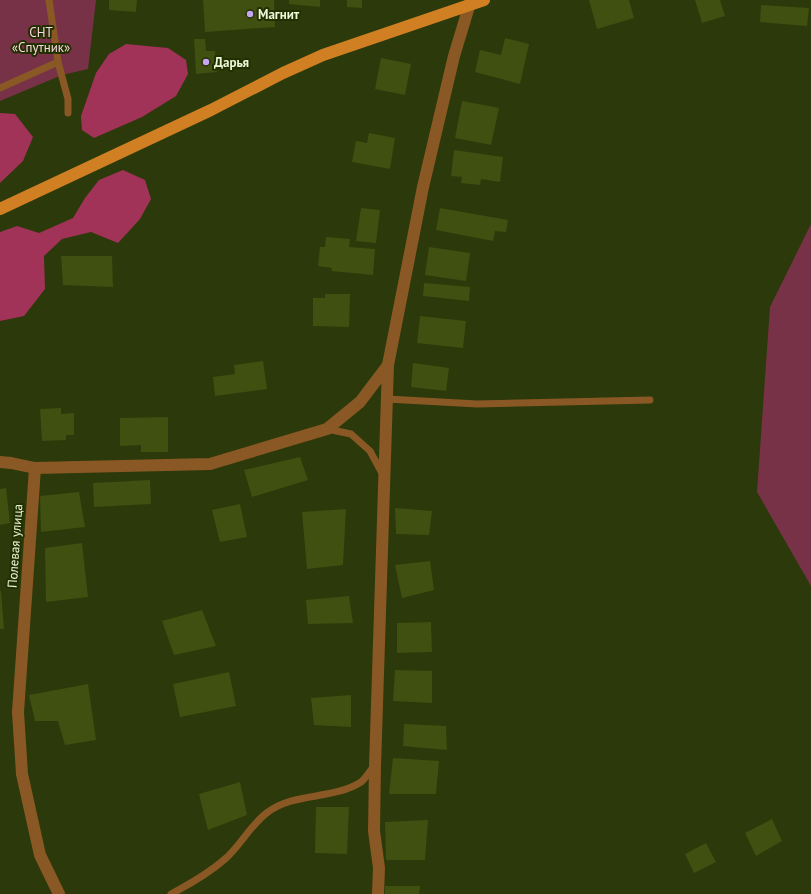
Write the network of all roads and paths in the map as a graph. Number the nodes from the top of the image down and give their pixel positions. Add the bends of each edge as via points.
1 (49, 0) edge
2 (484, 0) edge
3 (470, 3) edge
4 (58, 62) junction
5 (0, 88) edge
6 (68, 114) dead end
7 (0, 209) edge
8 (388, 365) junction
9 (387, 399) junction
10 (650, 400) dead end
11 (326, 429) junction
12 (0, 462) edge
13 (35, 468) junction
14 (385, 479) junction
15 (375, 766) junction
16 (59, 894) edge
17 (171, 894) edge
18 (378, 894) edge

1 - 4 lane
2 - 3 main road
3 - 7 main road via 323,55
3 - 8 street via 454,56 423,187
4 - 5 lane
4 - 6 lane via 68,98
8 - 9 street
8 - 11 street via 360,402
9 - 10 lane via 477,404
9 - 14 street
11 - 13 street via 210,464
11 - 14 lane via 351,434 370,451
12 - 13 street
13 - 16 street, Полевая улица via 18,712 22,774 40,855
14 - 15 street
15 - 17 lane via 362,781 346,790 289,802 268,812 226,859
15 - 18 street via 374,831 379,868

